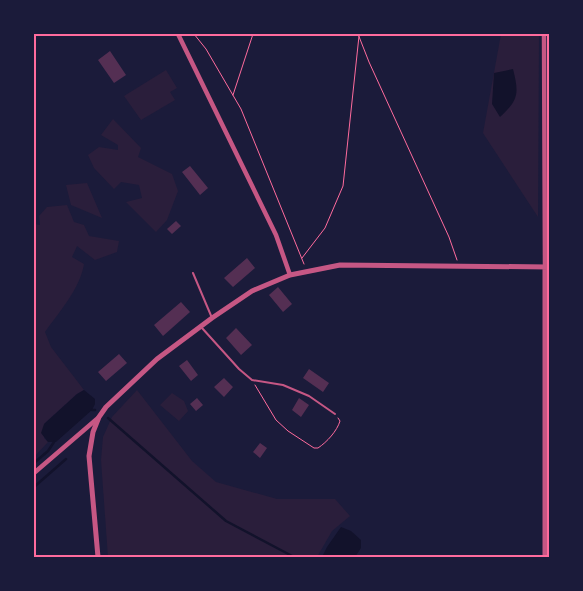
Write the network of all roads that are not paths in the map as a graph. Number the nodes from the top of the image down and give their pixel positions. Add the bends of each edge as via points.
1 (178, 34) edge
2 (544, 34) edge
3 (547, 151) edge
4 (547, 267) edge
5 (193, 273) dead end
6 (290, 275) junction
7 (212, 318) junction
8 (201, 326) junction
9 (547, 389) edge
10 (335, 414) road end
11 (99, 417) junction
12 (34, 473) edge
13 (548, 503) edge
14 (98, 557) edge
15 (545, 557) edge

1 - 6 street via 276,235
2 - 3 street
3 - 4 street
4 - 6 street via 348,265
4 - 9 street
5 - 7 lane
6 - 7 street via 252,291
7 - 8 street
8 - 10 lane via 252,380 283,385 309,396
8 - 11 street via 157,359
9 - 13 street
11 - 12 street
11 - 14 street via 89,456
13 - 15 street

